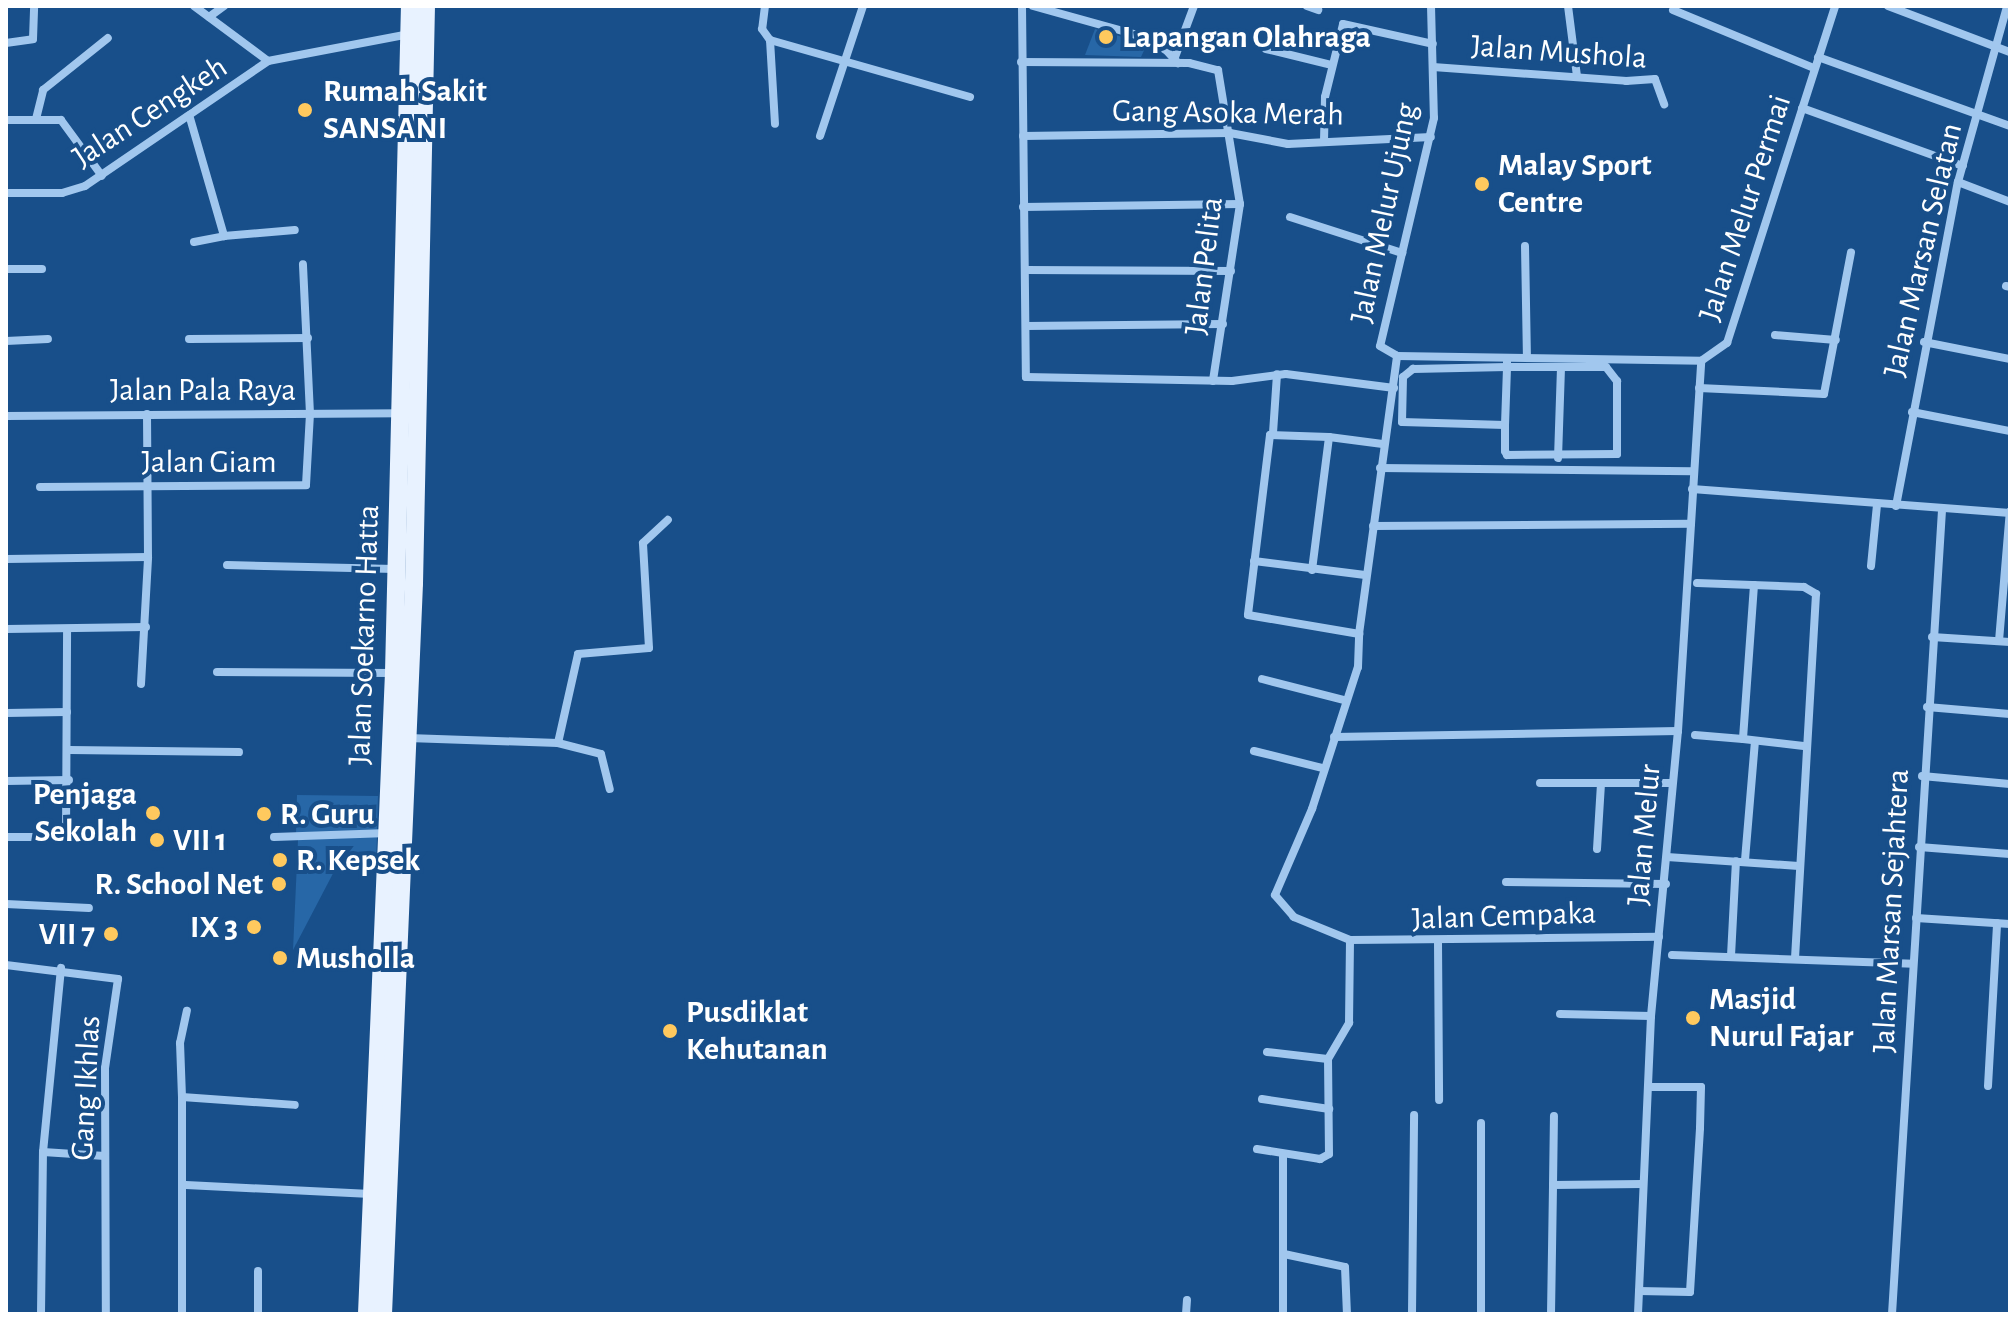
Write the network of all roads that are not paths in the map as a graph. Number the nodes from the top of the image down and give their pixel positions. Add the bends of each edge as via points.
1 (34, 6) edge
2 (194, 6) edge
3 (224, 6) edge
4 (410, 6) edge
5 (426, 6) edge
6 (765, 6) edge
7 (863, 6) edge
8 (1022, 6) edge
9 (1033, 6) edge
10 (1194, 6) edge
11 (1307, 6) edge
12 (1431, 6) edge
13 (1568, 6) edge
14 (1835, 6) edge
15 (1888, 6) edge
16 (2007, 6) edge
17 (1318, 10) dead end
18 (1673, 10) dead end
19 (209, 17) junction
20 (409, 34) junction
21 (108, 38) dead end
22 (770, 40) junction
23 (6, 43) edge
24 (1433, 44) junction
25 (1996, 46) junction
26 (1266, 49) dead end
27 (2010, 52) edge
28 (1818, 57) junction
29 (843, 58) junction
30 (1176, 60) junction
31 (268, 61) junction
32 (1021, 62) junction
33 (1331, 65) junction
34 (1433, 67) junction
35 (1814, 68) junction
36 (1577, 76) junction
37 (970, 97) dead end
38 (1664, 104) dead end
39 (1802, 108) junction
40 (416, 109) junction
41 (1977, 115) junction
42 (190, 118) junction
43 (36, 119) junction
44 (6, 120) edge
45 (775, 124) dead end
46 (2010, 126) edge
47 (1230, 133) junction
48 (820, 136) dead end
49 (1023, 136) junction
50 (1431, 137) junction
51 (1324, 141) junction
52 (1963, 166) junction
53 (102, 176) junction
54 (1958, 182) junction
55 (6, 193) edge
56 (2010, 202) edge
57 (1240, 204) junction
58 (1023, 207) junction
59 (1290, 217) dead end
60 (295, 230) dead end
61 (224, 236) junction
62 (194, 242) dead end
63 (1525, 246) dead end
64 (1402, 253) junction
65 (1851, 253) dead end
66 (303, 264) dead end
67 (6, 269) edge
68 (42, 269) dead end
69 (1026, 270) junction
70 (1231, 271) junction
71 (1223, 324) junction
72 (1026, 326) junction
73 (1775, 335) dead end
74 (308, 338) junction
75 (48, 339) dead end
76 (189, 339) dead end
77 (1836, 340) junction
78 (6, 341) edge
79 (1924, 342) junction
80 (1397, 356) junction
81 (1527, 358) junction
82 (2010, 359) edge
83 (1701, 361) junction
84 (1507, 362) junction
85 (1561, 367) junction
86 (1277, 374) junction
87 (1213, 381) junction
88 (1394, 388) junction
89 (1699, 388) junction
90 (1912, 412) junction
91 (401, 413) junction
92 (147, 414) junction
93 (310, 414) junction
94 (6, 416) edge
95 (1505, 425) junction
96 (2010, 431) edge
97 (1273, 433) junction
98 (1329, 437) junction
99 (1383, 444) junction
100 (1558, 458) junction
101 (1380, 468) junction
102 (1692, 471) junction
103 (40, 487) dead end
104 (146, 487) junction
105 (1692, 489) junction
106 (1877, 505) junction
107 (1896, 506) junction
108 (1942, 511) junction
109 (2010, 512) edge
110 (668, 520) dead end
111 (1691, 524) junction
112 (1373, 526) junction
113 (148, 557) junction
114 (6, 559) edge
115 (1254, 561) junction
116 (227, 565) dead end
117 (1871, 566) dead end
118 (396, 569) junction
119 (1312, 570) junction
120 (1365, 575) junction
121 (1697, 583) dead end
122 (1754, 585) junction
123 (146, 627) junction
124 (6, 629) edge
125 (67, 629) junction
126 (1359, 634) junction
127 (1932, 637) junction
128 (1999, 641) junction
129 (2010, 642) edge
130 (217, 672) dead end
131 (394, 673) junction
132 (1262, 679) dead end
133 (141, 684) dead end
134 (1344, 700) junction
135 (1927, 707) junction
136 (67, 712) junction
137 (6, 713) edge
138 (2010, 714) edge
139 (1678, 731) junction
140 (1695, 735) dead end
141 (1334, 737) junction
142 (408, 738) junction
143 (1743, 739) junction
144 (1755, 741) junction
145 (558, 743) junction
146 (1804, 746) junction
147 (69, 750) junction
148 (1254, 751) dead end
149 (239, 752) dead end
150 (1322, 768) junction
151 (1922, 776) junction
152 (69, 780) junction
153 (6, 781) edge
154 (1540, 783) dead end
155 (1601, 783) junction
156 (1671, 783) junction
157 (2010, 784) edge
158 (610, 789) dead end
159 (389, 833) junction
160 (6, 837) edge
161 (274, 837) dead end
162 (1919, 847) junction
163 (1597, 849) dead end
164 (2010, 854) edge
165 (1667, 857) junction
166 (1741, 861) junction
167 (1799, 866) junction
168 (1506, 882) dead end
169 (1666, 884) junction
170 (6, 904) edge
171 (393, 904) junction
172 (89, 908) dead end
173 (1916, 918) junction
174 (1997, 923) junction
175 (2010, 924) edge
176 (1659, 937) junction
177 (1350, 940) junction
178 (1438, 942) junction
179 (1672, 955) dead end
180 (1731, 956) junction
181 (1795, 957) junction
182 (1913, 964) junction
183 (6, 965) edge
184 (61, 968) junction
185 (187, 1011) dead end
186 (1560, 1014) dead end
187 (1651, 1016) junction
188 (1267, 1052) dead end
189 (1328, 1059) junction
190 (1988, 1086) dead end
191 (1648, 1087) junction
192 (182, 1097) junction
193 (1262, 1099) dead end
194 (1439, 1100) dead end
195 (295, 1105) dead end
196 (1329, 1109) junction
197 (1414, 1115) dead end
198 (1554, 1116) dead end
199 (1481, 1123) dead end
200 (1257, 1149) dead end
201 (43, 1152) junction
202 (1283, 1154) junction
203 (105, 1156) junction
204 (1642, 1184) junction
205 (186, 1185) junction
206 (1553, 1185) junction
207 (371, 1194) junction
208 (386, 1233) junction
209 (1284, 1254) junction
210 (258, 1271) dead end
211 (1639, 1291) junction
212 (1187, 1300) dead end
213 (41, 1314) edge
214 (106, 1314) edge
215 (182, 1314) edge
216 (258, 1314) edge
217 (367, 1314) edge
218 (383, 1314) edge
219 (396, 1314) edge
220 (1186, 1314) edge
221 (1283, 1314) edge
222 (1347, 1314) edge
223 (1412, 1314) edge
224 (1481, 1314) edge
225 (1551, 1314) edge
226 (1638, 1314) edge
227 (1892, 1314) edge

1 - 23 street via 33,39
2 - 19 street
3 - 19 street
4 - 20 main road, Jalan Soekarno Hatta
5 - 40 main road, Jalan Soekarno Hatta
6 - 22 street via 762,29
7 - 29 street
8 - 32 street
9 - 30 street, Jalan Pelita via 1133,34
10 - 30 street
11 - 17 street
12 - 24 street, Jalan Melur Ujung
13 - 36 street
14 - 28 street, Jalan Melur Permai
15 - 25 street
16 - 25 street, Jalan Marsan Selatan
18 - 35 street
19 - 31 street
20 - 31 street
20 - 40 main road, Jalan Soekarno Hatta
21 - 43 street via 43,90
22 - 29 street
22 - 45 street
24 - 33 street via 1346,22
24 - 34 street, Jalan Melur Ujung
25 - 27 street
25 - 41 street, Jalan Marsan Selatan
26 - 33 street
28 - 35 street, Jalan Melur Permai
28 - 41 street
29 - 37 street
29 - 48 street
30 - 32 street
30 - 47 street, Jalan Pelita via 1218,70
31 - 42 street, Jalan Cengkeh
32 - 49 street
33 - 51 street
34 - 36 street, Jalan Mushola
34 - 50 street, Jalan Melur Ujung
35 - 39 street, Jalan Melur Permai
36 - 38 street, Jalan Mushola via 1655,79
39 - 52 street
39 - 83 street, Jalan Melur Permai via 1727,343
40 - 91 main road, Jalan Soekarno Hatta
40 - 142 main road, Jalan Soekarno Hatta
41 - 46 street
41 - 52 street, Jalan Marsan Selatan
42 - 53 street, Jalan Cengkeh
42 - 61 street
43 - 44 street
43 - 53 street via 65,123
47 - 49 street, Gang Asoka Merah
47 - 51 street, Gang Asoka Merah via 1271,143
47 - 57 street, Jalan Pelita
49 - 58 street
50 - 51 street, Gang Asoka Merah
50 - 64 street, Jalan Melur Ujung
52 - 54 street, Jalan Marsan Selatan
53 - 55 street, Jalan Cengkeh via 73,191
54 - 56 street
54 - 79 street, Jalan Marsan Selatan
57 - 58 street
57 - 70 street, Jalan Pelita
58 - 69 street
59 - 64 street
60 - 61 street
61 - 62 street
63 - 81 street
64 - 80 street, Jalan Melur Ujung via 1380,344
65 - 77 street
66 - 74 street
67 - 68 street
69 - 70 street
69 - 72 street
70 - 71 street, Jalan Pelita
71 - 72 street
71 - 87 street, Jalan Pelita
72 - 87 street via 1028,378
73 - 77 street
74 - 76 street
74 - 93 street
75 - 78 street
77 - 89 street via 1827,390 1821,395
79 - 82 street
79 - 90 street, Jalan Marsan Selatan
80 - 84 street, Jalan Melur Ujung
80 - 88 street
81 - 83 street, Jalan Melur Ujung
81 - 84 street, Jalan Melur Ujung
83 - 89 street, Jalan Melur
84 - 85 street
84 - 95 street
84 - 95 street via 1409,371 1403,377 1398,413 1402,422
85 - 100 street
85 - 100 street via 1606,367 1616,374 1617,454
86 - 87 street
86 - 88 street
86 - 97 street
88 - 99 street
89 - 102 street, Jalan Melur
90 - 96 street
90 - 107 street, Jalan Marsan Selatan
91 - 93 street, Jalan Pala Raya
91 - 118 main road, Jalan Soekarno Hatta
92 - 93 street, Jalan Pala Raya
92 - 94 street, Jalan Pala Raya
92 - 104 street
93 - 104 street, Jalan Giam via 306,485
95 - 100 street via 1505,451 1511,458
97 - 98 street
97 - 115 street
98 - 99 street
98 - 119 street
99 - 101 street
101 - 102 street
101 - 112 street
102 - 105 street, Jalan Melur
103 - 104 street, Jalan Giam
104 - 113 street
105 - 106 street
105 - 111 street, Jalan Melur
106 - 107 street
106 - 117 street
107 - 108 street
108 - 109 street
108 - 127 street, Jalan Marsan Sejahtera
109 - 128 street
110 - 145 street via 643,543 649,648 578,654
111 - 112 street
111 - 139 street, Jalan Melur
112 - 120 street
113 - 114 street
113 - 123 street
115 - 119 street
115 - 126 street via 1247,608 1252,618
116 - 118 street
118 - 131 main road, Jalan Soekarno Hatta
119 - 120 street
120 - 126 street
121 - 122 street
122 - 143 street
122 - 146 street via 1810,588 1816,594
123 - 125 street
123 - 133 street
124 - 125 street
125 - 136 street
126 - 134 street via 1360,656
127 - 128 street
127 - 135 street, Jalan Marsan Sejahtera
128 - 129 street
130 - 131 street
131 - 159 main road, Jalan Soekarno Hatta
132 - 134 street
134 - 141 street
135 - 138 street
135 - 151 street, Jalan Marsan Sejahtera
136 - 137 street
136 - 147 street
139 - 141 street
139 - 156 street, Jalan Melur
140 - 143 street
141 - 150 street
142 - 145 street
142 - 171 main road, Jalan Soekarno Hatta
143 - 144 street
144 - 146 street
144 - 166 street
145 - 158 street via 601,754
146 - 167 street
147 - 149 street
147 - 152 street
148 - 150 street
150 - 177 street via 1276,901 1294,917
151 - 157 street
151 - 162 street, Jalan Marsan Sejahtera
152 - 153 street
152 - 160 street via 65,840
154 - 155 street
155 - 156 street
155 - 163 street
156 - 165 street, Jalan Melur
159 - 161 street
159 - 171 main road, Jalan Soekarno Hatta
162 - 164 street
162 - 173 street, Jalan Marsan Sejahtera
165 - 166 street
165 - 169 street, Jalan Melur
166 - 167 street
166 - 180 street
167 - 181 street
168 - 169 street
169 - 176 street, Jalan Melur
170 - 172 street
171 - 207 main road, Jalan Soekarno Hatta
171 - 208 main road, Jalan Soekarno Hatta
173 - 174 street
173 - 182 street, Jalan Marsan Sejahtera
174 - 175 street
174 - 190 street
176 - 178 street, Jalan Cempaka
176 - 187 street, Jalan Melur
177 - 178 street, Jalan Cempaka
177 - 189 street via 1348,1031
178 - 194 street
179 - 180 street
180 - 181 street
181 - 182 street
182 - 227 street, Jalan Marsan Sejahtera
183 - 184 street, Gang Ikhlas
184 - 201 street
184 - 203 street, Gang Ikhlas via 118,979 105,1068
185 - 192 street via 180,1043
186 - 187 street
187 - 191 street, Jalan Melur
188 - 189 street
189 - 196 street
191 - 204 street, Jalan Melur
191 - 211 street via 1701,1087 1700,1119 1690,1292
192 - 195 street
192 - 205 street
193 - 196 street
196 - 202 street via 1326,1157
197 - 223 street
198 - 206 street
199 - 224 street
200 - 202 street
201 - 203 street
201 - 213 street
202 - 209 street
203 - 214 street, Gang Ikhlas
204 - 206 street
204 - 211 street, Jalan Melur
205 - 207 street
205 - 215 street
206 - 225 street
207 - 217 main road, Jalan Soekarno Hatta
208 - 218 main road, Jalan Soekarno Hatta
208 - 219 main road
209 - 221 street
209 - 222 street via 1345,1267
210 - 216 street
211 - 226 street, Jalan Melur
212 - 220 street

